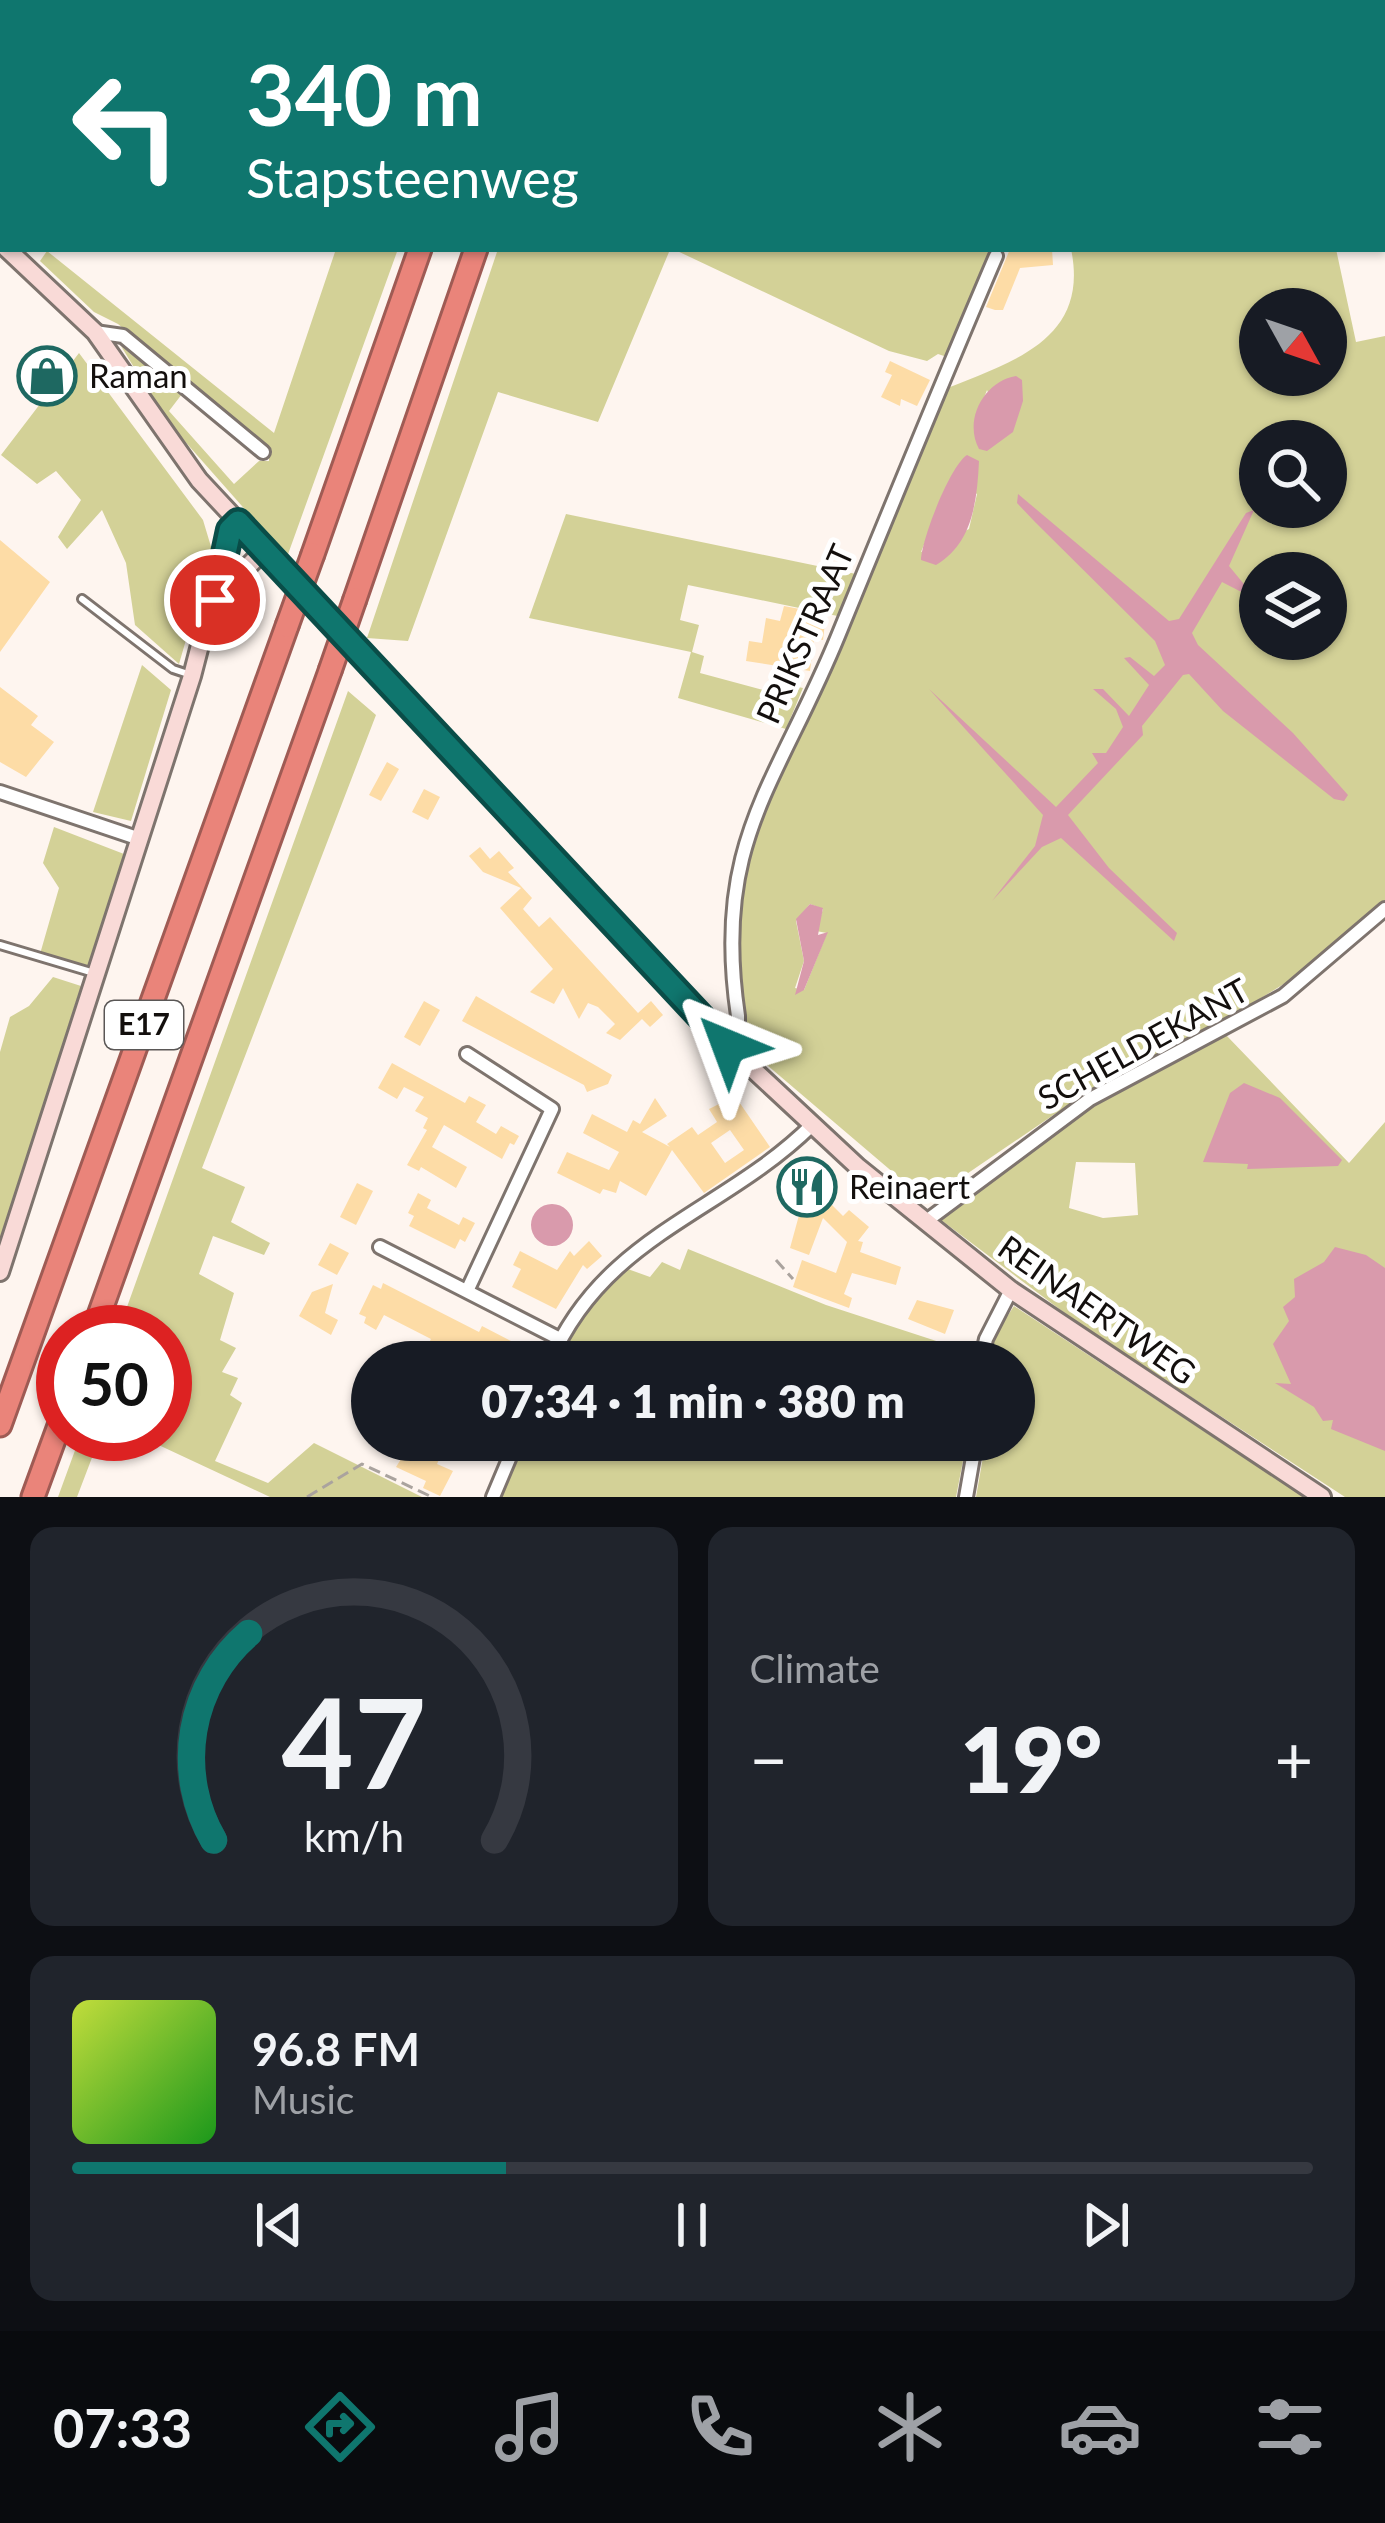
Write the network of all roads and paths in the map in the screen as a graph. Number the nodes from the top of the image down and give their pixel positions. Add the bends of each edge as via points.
1 (10, 252) edge
2 (419, 252) edge
3 (475, 252) edge
4 (996, 256) dead end
5 (95, 332) junction
6 (263, 452) dead end
7 (243, 528) junction
8 (264, 550) junction
9 (82, 599) dead end
10 (215, 600) junction
11 (192, 676) junction
12 (0, 793) edge
13 (137, 838) junction
14 (1385, 909) edge
15 (0, 945) edge
16 (96, 973) junction
17 (728, 1046) junction
18 (467, 1054) dead end
19 (812, 1125) junction
20 (925, 1222) junction
21 (380, 1247) dead end
22 (776, 1260) dead end
23 (0, 1272) edge
24 (793, 1279) dead end
25 (468, 1288) junction
26 (1011, 1289) junction
27 (103, 1305) edge
28 (560, 1339) joint
29 (986, 1341) edge
30 (0, 1425) edge
31 (46, 1461) edge
32 (508, 1461) edge
33 (973, 1461) edge
34 (33, 1497) edge
35 (308, 1497) edge
36 (432, 1497) edge
37 (493, 1497) edge
38 (967, 1497) edge
39 (1322, 1497) edge

1 - 5 main road, REINAERTWEG
2 - 30 highway, E17, bridge
3 - 27 highway, E17, bridge
4 - 17 street, PRIKSTRAAT via 833,649 760,798 730,908 738,1031
5 - 6 street via 123,336
5 - 7 main road, REINAERTWEG via 173,450
7 - 8 main road, REINAERTWEG
7 - 10 main road via 230,530
8 - 10 main road
8 - 17 main road, REINAERTWEG
9 - 11 lane
10 - 11 main road
11 - 13 main road
12 - 13 street
13 - 16 main road
14 - 20 street, SCHELDEKANT via 1283,996 1090,1099
15 - 16 lane
16 - 23 main road
17 - 19 main road, REINAERTWEG
18 - 25 street via 552,1109
19 - 20 main road, REINAERTWEG
19 - 28 street via 634,1249
20 - 26 main road, REINAERTWEG
21 - 25 street
22 - 24 path
25 - 28 street
26 - 29 street
26 - 39 main road, REINAERTWEG
31 - 34 highway
32 - 37 street
33 - 38 street
35 - 36 path via 362,1464

